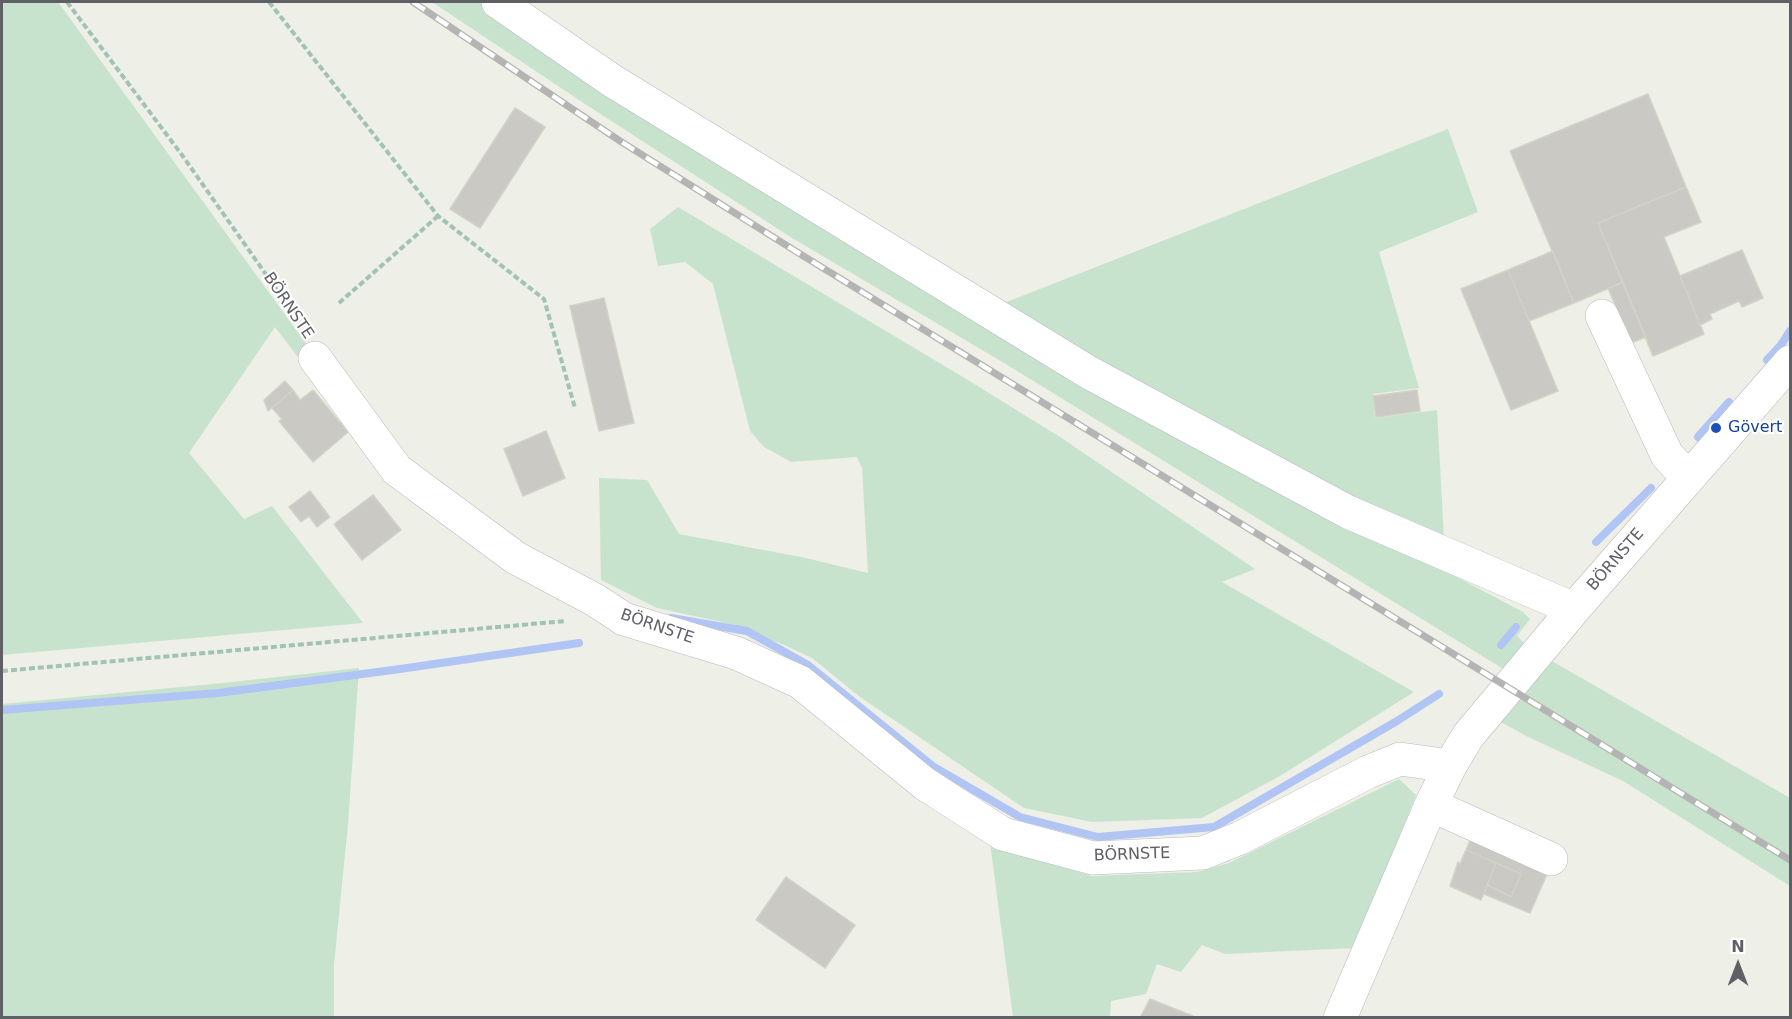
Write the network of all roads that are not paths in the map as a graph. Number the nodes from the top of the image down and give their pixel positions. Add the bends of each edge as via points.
1 (498, 2) edge
2 (1602, 316) dead end
3 (315, 358) road end
4 (1791, 362) edge
5 (1688, 478) junction
6 (1574, 609) junction
7 (1450, 766) junction
8 (1431, 805) junction
9 (1551, 859) dead end
10 (1340, 1017) edge

1 - 6 street via 611,80 1088,372 1348,512
2 - 5 street via 1667,455
3 - 7 street, BÖRNSTE via 397,470 516,558 624,619 736,653 800,682 925,784 1003,834 1093,858 1203,853 1401,759
4 - 5 street, BÖRNSTE
5 - 6 street, BÖRNSTE
6 - 7 street, BÖRNSTE via 1468,736
7 - 8 street, BÖRNSTE
8 - 9 street
8 - 10 street, BÖRNSTE

